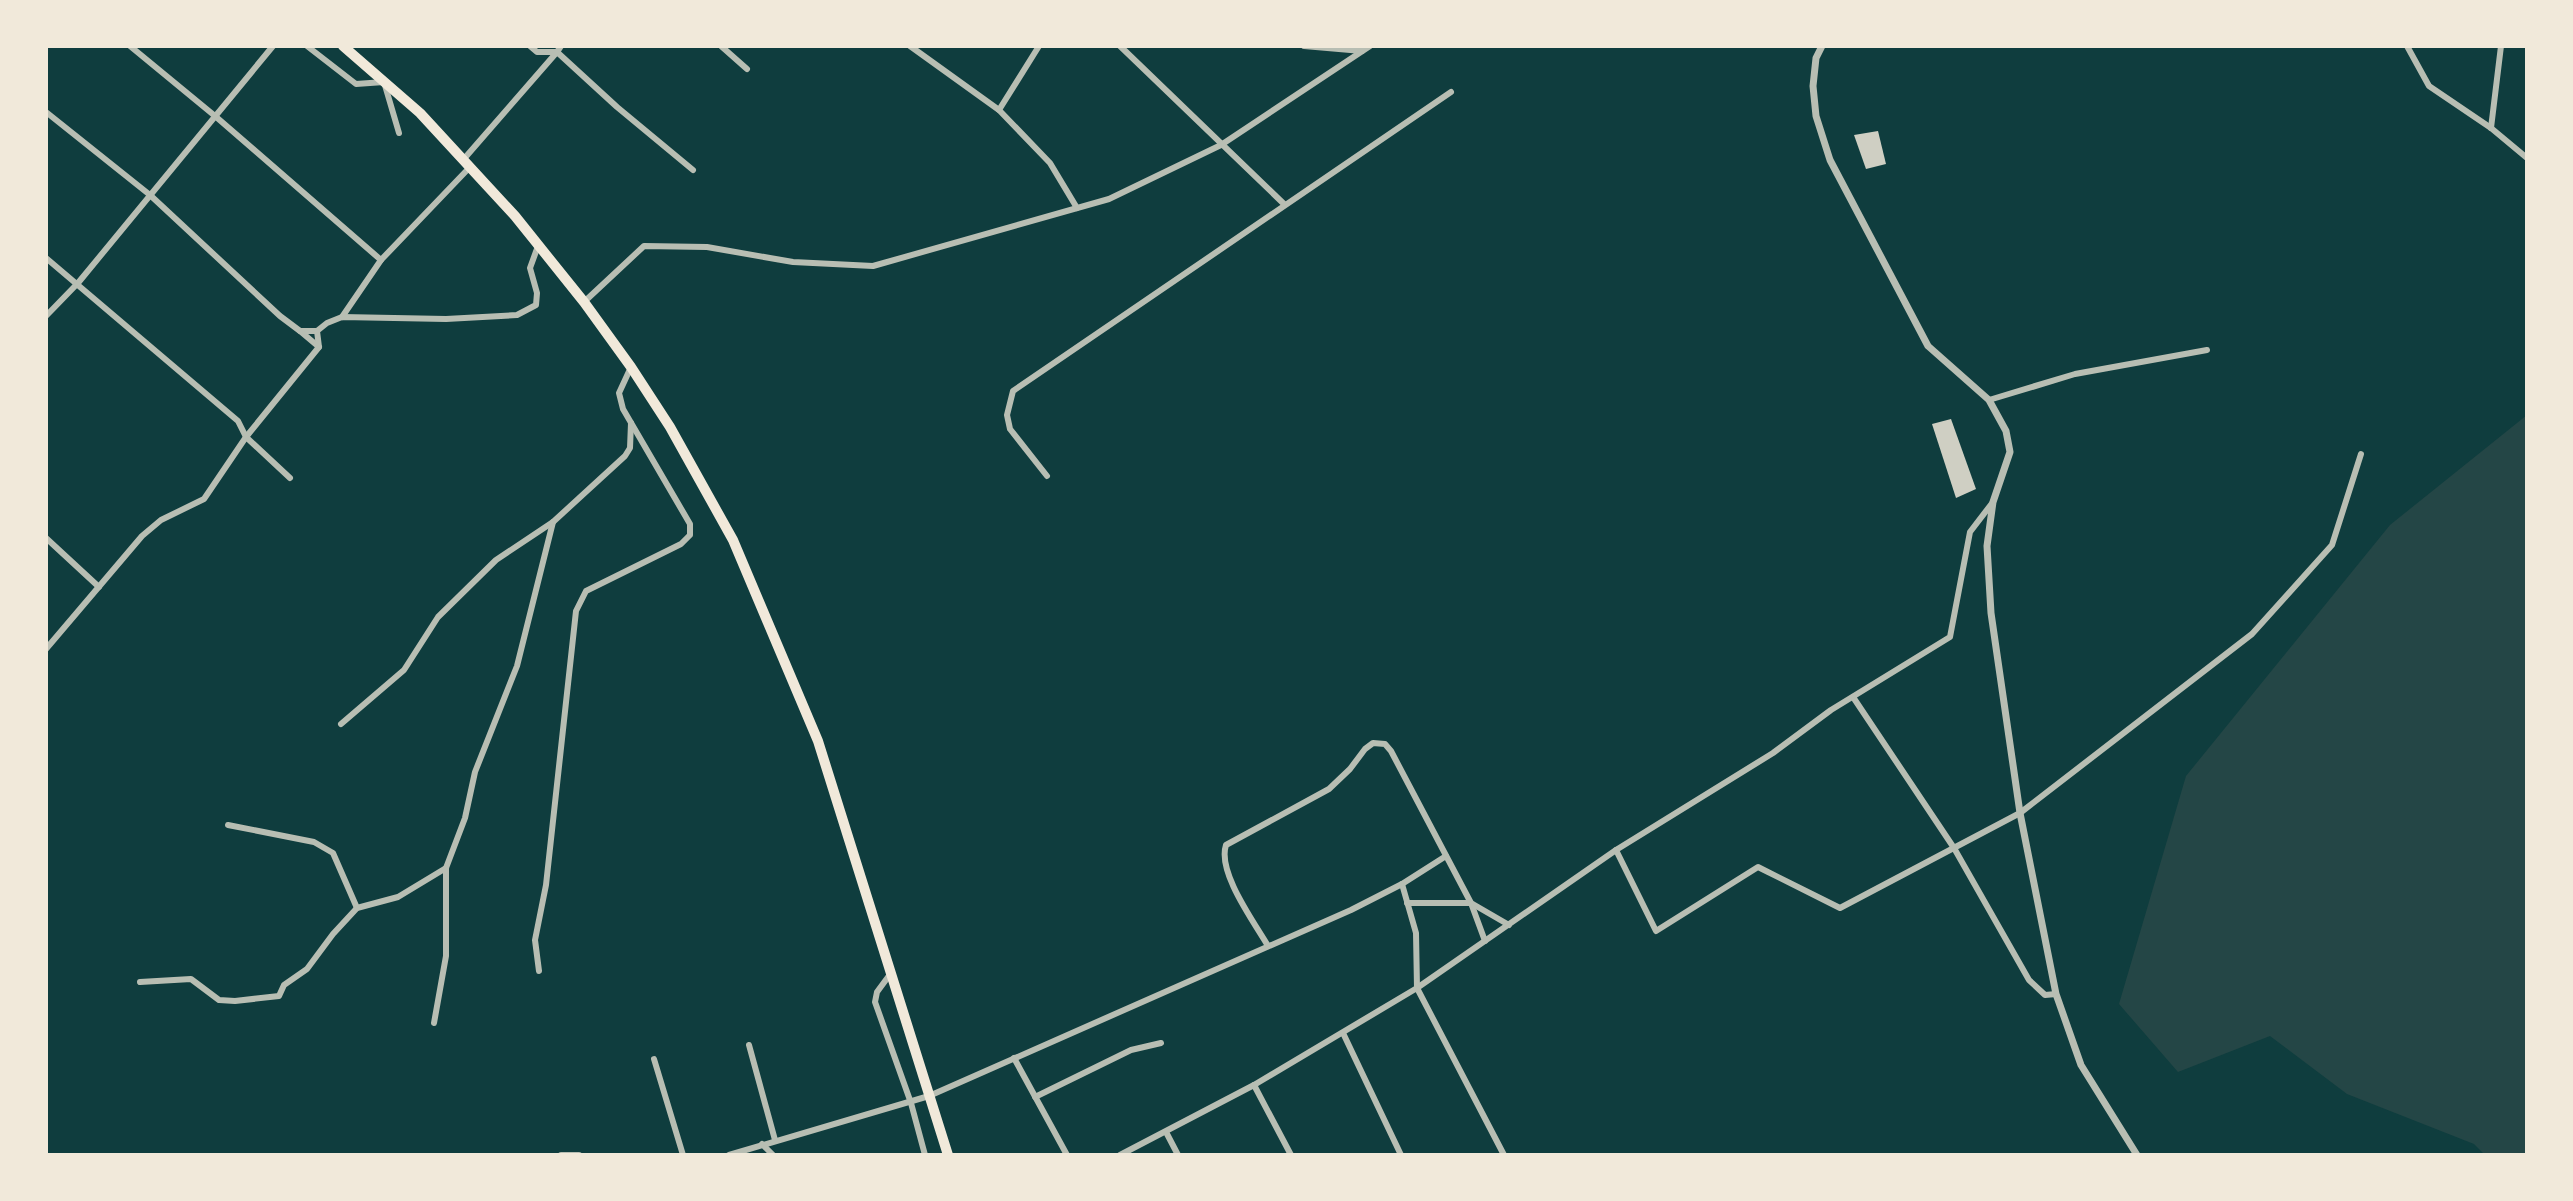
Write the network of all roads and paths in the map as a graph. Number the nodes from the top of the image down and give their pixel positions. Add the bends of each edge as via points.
1 (130, 46) edge
2 (273, 46) edge
3 (307, 46) edge
4 (343, 46) edge
5 (530, 46) edge
6 (721, 46) edge
7 (910, 46) edge
8 (1039, 46) edge
9 (1120, 46) edge
10 (1304, 46) edge
11 (1370, 46) edge
12 (1822, 46) edge
13 (2407, 46) edge
14 (2501, 46) edge
15 (559, 49) edge
16 (1362, 51) junction
17 (747, 69) dead end
18 (384, 82) junction
19 (1451, 92) dead end
20 (999, 110) junction
21 (46, 112) edge
22 (215, 116) junction
23 (2491, 128) junction
24 (399, 133) dead end
25 (1221, 145) junction
26 (2527, 158) edge
27 (466, 164) junction
28 (693, 170) dead end
29 (150, 195) junction
30 (1284, 204) junction
31 (1077, 208) junction
32 (538, 246) junction
33 (46, 258) edge
34 (381, 260) junction
35 (78, 283) junction
36 (584, 302) junction
37 (46, 316) edge
38 (342, 317) junction
39 (300, 331) junction
40 (317, 331) junction
41 (319, 347) junction
42 (2207, 350) dead end
43 (631, 367) junction
44 (1989, 400) junction
45 (631, 423) junction
46 (246, 437) junction
47 (644, 445) junction
48 (630, 448) junction
49 (2361, 454) dead end
50 (1047, 476) dead end
51 (290, 478) dead end
52 (1993, 502) junction
53 (553, 522) junction
54 (46, 538) edge
55 (99, 587) junction
56 (46, 649) edge
57 (1853, 697) junction
58 (341, 724) dead end
59 (2020, 813) junction
60 (228, 825) dead end
61 (1954, 848) junction
62 (1616, 850) junction
63 (1446, 856) junction
64 (446, 868) junction
65 (1402, 884) junction
66 (1407, 903) junction
67 (1471, 903) junction
68 (357, 908) junction
69 (1509, 925) junction
70 (1485, 941) junction
71 (1268, 946) junction
72 (539, 971) dead end
73 (891, 973) junction
74 (140, 982) dead end
75 (1417, 988) junction
76 (2056, 994) junction
77 (434, 1023) dead end
78 (1343, 1033) junction
79 (1161, 1043) dead end
80 (749, 1045) dead end
81 (1014, 1058) junction
82 (654, 1059) dead end
83 (1254, 1085) junction
84 (929, 1096) junction
85 (1035, 1097) junction
86 (911, 1103) junction
87 (1166, 1132) junction
88 (775, 1140) junction
89 (762, 1144) junction
90 (561, 1155) edge
91 (579, 1155) edge
92 (683, 1155) edge
93 (729, 1155) edge
94 (773, 1155) edge
95 (925, 1155) edge
96 (948, 1155) edge
97 (1067, 1155) edge
98 (1120, 1155) edge
99 (1178, 1155) edge
100 (1291, 1155) edge
101 (1401, 1155) edge
102 (1504, 1155) edge
103 (2137, 1155) edge

1 - 22 street
2 - 22 street
3 - 18 street via 356,84
4 - 18 highway
5 - 15 street via 537,52
6 - 17 street
7 - 20 street
8 - 20 street
9 - 25 street
10 - 16 street
11 - 16 street
12 - 44 street via 1813,86 1830,160 1928,346
13 - 23 street via 2429,86
14 - 23 street
15 - 27 street
15 - 28 street via 617,107
16 - 25 street
18 - 24 street
18 - 27 highway
19 - 30 street
20 - 31 street via 1050,163
21 - 29 street
22 - 29 street
22 - 34 street
23 - 26 street
25 - 30 street
25 - 31 street via 1109,199
27 - 32 highway
27 - 34 street
29 - 35 street
29 - 39 street
30 - 50 street via 1013,391 1007,415 1010,429
31 - 36 street via 873,266 793,262 707,247 644,246
32 - 36 highway
32 - 38 street via 530,268 536,305 517,315
33 - 35 street
34 - 38 street
35 - 37 street
35 - 46 street via 238,421
36 - 43 highway
38 - 40 street
39 - 40 street
39 - 41 street
40 - 41 street
41 - 46 street
42 - 44 street via 2075,374
43 - 45 street via 619,393
43 - 73 highway via 733,540 818,741
44 - 52 street via 2006,431 2010,452
45 - 47 street
45 - 48 street
46 - 51 street
46 - 55 street via 204,499 161,520
47 - 48 street
47 - 72 street via 690,524 690,535 586,591 576,611 546,885 535,940
48 - 53 street
49 - 59 street via 2332,545 2252,634
52 - 57 street via 1970,532 1950,637
52 - 59 street via 1987,546 1991,613
53 - 58 street via 496,560 438,617 404,670
53 - 64 street via 517,666 475,772
54 - 55 street
55 - 56 street
57 - 61 street
57 - 62 street
59 - 61 street
59 - 76 street
60 - 68 street via 314,842 333,853
61 - 62 street via 1840,908 1758,867 1656,931
61 - 76 street via 2029,980 2045,995
62 - 69 street
63 - 65 street
63 - 67 street
63 - 71 street via 1391,751 1373,743 1329,789 1226,845 1229,877
64 - 68 street via 398,897
64 - 77 street via 446,956
65 - 66 street
65 - 71 street
66 - 67 street
66 - 75 street via 1416,933
67 - 69 street
67 - 70 street
68 - 74 street via 279,996 219,1000 191,979
69 - 70 street
70 - 75 street
71 - 81 street
73 - 84 highway
73 - 86 street via 875,1002
75 - 78 street
75 - 102 street
76 - 103 street via 2081,1065
78 - 83 street
78 - 101 street
79 - 85 street via 1131,1050
80 - 88 street
81 - 84 street
81 - 85 street
82 - 92 street
83 - 87 street
83 - 100 street
84 - 86 street
84 - 96 highway
85 - 97 street
86 - 88 street
86 - 95 street
87 - 98 street
87 - 99 street
88 - 89 street
89 - 93 street
89 - 94 street
90 - 91 street

